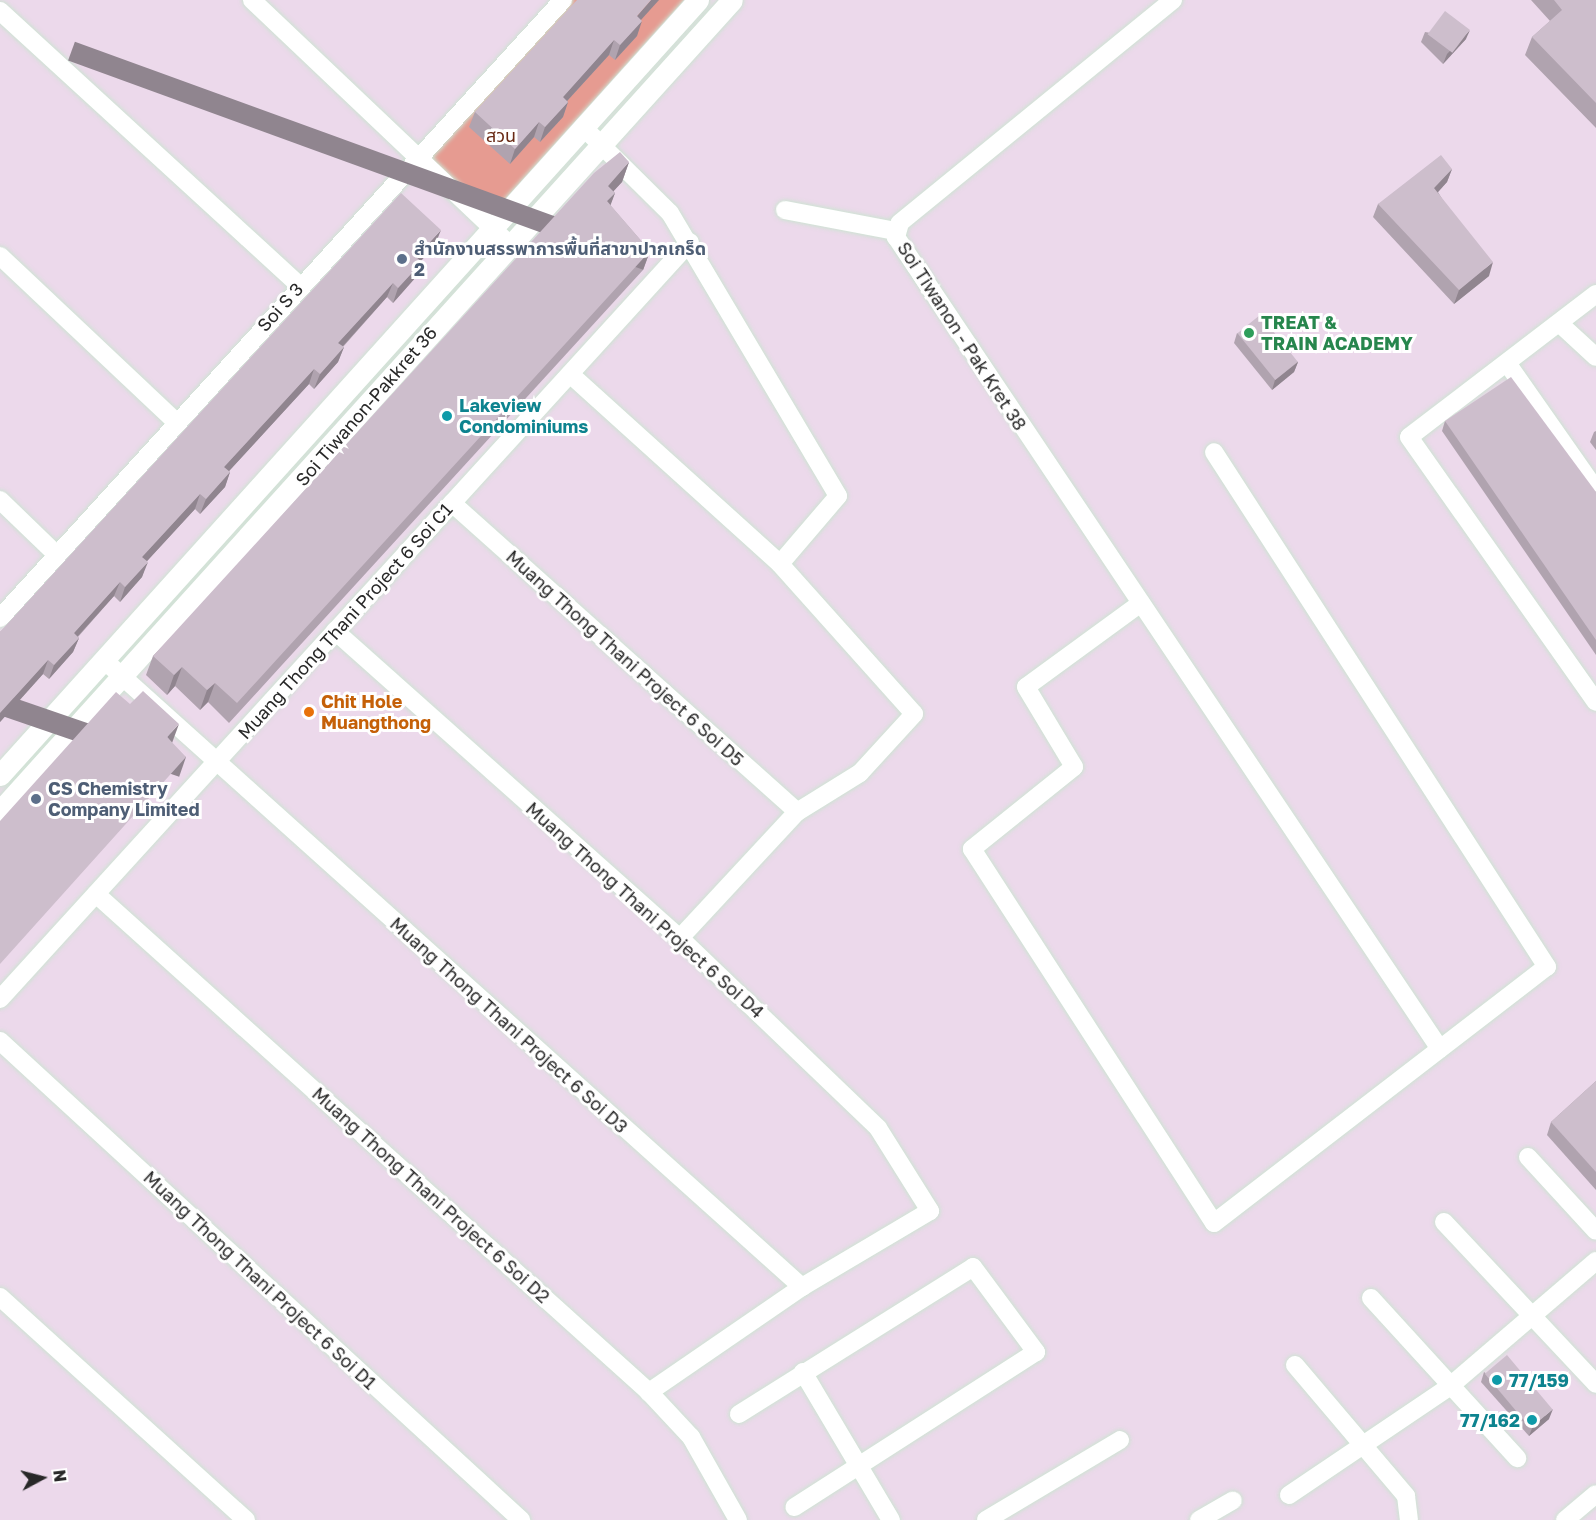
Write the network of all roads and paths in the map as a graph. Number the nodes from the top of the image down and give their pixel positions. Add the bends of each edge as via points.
1 (252, 0) edge
2 (698, 0) edge
3 (732, 0) edge
4 (1173, 0) edge
5 (556, 2) edge
6 (0, 11) edge
7 (583, 127) junction
8 (600, 145) junction
9 (419, 157) junction
10 (785, 210) dead end
11 (492, 227) junction
12 (895, 231) junction
13 (690, 242) junction
14 (509, 244) junction
15 (0, 256) edge
16 (299, 285) junction
17 (1596, 294) edge
18 (1559, 323) junction
19 (1596, 357) edge
20 (1507, 363) junction
21 (570, 374) junction
22 (177, 423) junction
23 (1215, 452) dead end
24 (1596, 490) edge
25 (0, 500) edge
26 (452, 503) junction
27 (57, 555) junction
28 (780, 564) junction
29 (1141, 603) junction
30 (0, 618) edge
31 (335, 631) junction
32 (105, 661) junction
33 (124, 679) junction
34 (1596, 702) edge
35 (216, 762) junction
36 (0, 775) edge
37 (0, 811) edge
38 (797, 812) junction
39 (96, 894) junction
40 (680, 938) junction
41 (0, 999) edge
42 (0, 1041) edge
43 (1440, 1049) junction
44 (1528, 1157) dead end
45 (1444, 1222) dead end
46 (1596, 1231) edge
47 (1596, 1261) edge
48 (802, 1287) junction
49 (0, 1297) edge
50 (1371, 1298) dead end
51 (1535, 1313) junction
52 (1296, 1365) dead end
53 (803, 1372) junction
54 (1596, 1384) edge
55 (1449, 1387) junction
56 (649, 1392) junction
57 (739, 1414) dead end
58 (1120, 1440) dead end
59 (1365, 1444) junction
60 (1517, 1458) dead end
61 (859, 1466) junction
62 (1596, 1494) edge
63 (1289, 1495) dead end
64 (1233, 1500) dead end
65 (795, 1507) dead end
66 (246, 1520) edge
67 (520, 1520) edge
68 (738, 1520) edge
69 (891, 1520) edge
70 (986, 1520) edge
71 (1199, 1520) edge
72 (1409, 1520) edge
73 (1564, 1520) edge

1 - 9 street
2 - 7 street, Soi Tiwanon-Pakkret 36
3 - 8 street, Soi Tiwanon-Pakkret 36
4 - 12 street, Soi Tiwanon - Pak Kret 38
5 - 9 street, Soi S 3
6 - 16 street
7 - 8 street
7 - 11 street, Soi Tiwanon-Pakkret 36
8 - 13 street via 670,213
8 - 14 street, Soi Tiwanon-Pakkret 36
9 - 11 street
9 - 16 street, Soi S 3
10 - 12 street
11 - 14 street
11 - 32 street, Soi Tiwanon-Pakkret 36
12 - 29 street, Soi Tiwanon - Pak Kret 38
13 - 21 street, Muang Thong Thani Project 6 Soi C1
13 - 28 street via 837,496
14 - 33 street, Soi Tiwanon-Pakkret 36
15 - 22 street
16 - 22 street, Soi S 3
17 - 18 street
18 - 19 street
18 - 20 street
20 - 24 street
20 - 34 street via 1409,437
21 - 26 street, Muang Thong Thani Project 6 Soi C1
21 - 28 street
22 - 27 street, Soi S 3
23 - 43 street via 1546,967
25 - 27 street
26 - 31 street, Muang Thong Thani Project 6 Soi C1
26 - 38 street, Muang Thong Thani Project 6 Soi D5
27 - 30 street, Soi S 3
28 - 38 street via 914,714 860,773
29 - 43 street, Soi Tiwanon - Pak Kret 38
29 - 43 street via 1026,687 1074,767 972,849 1214,1223
31 - 35 street, Muang Thong Thani Project 6 Soi C1
31 - 40 street, Muang Thong Thani Project 6 Soi D4
32 - 33 street, Muang Thong Thani Project 6 Soi D3
32 - 36 street, Soi Tiwanon-Pakkret 36
33 - 35 street, Muang Thong Thani Project 6 Soi D3
33 - 37 street, Soi Tiwanon-Pakkret 36
35 - 39 street, Muang Thong Thani Project 6 Soi C1
35 - 48 street, Muang Thong Thani Project 6 Soi D3
38 - 40 street
39 - 41 street, Muang Thong Thani Project 6 Soi C1
39 - 56 street, Muang Thong Thani Project 6 Soi D2
40 - 48 street, Muang Thong Thani Project 6 Soi D4 via 878,1128 930,1211
42 - 67 street, Muang Thong Thani Project 6 Soi D1
44 - 46 street
45 - 51 street
47 - 51 street
48 - 56 street
49 - 66 street
50 - 55 street
51 - 54 street
51 - 55 street
52 - 59 street
53 - 57 street
53 - 61 street
53 - 61 street via 973,1267 1036,1352
55 - 59 street
55 - 60 street
56 - 68 street, Muang Thong Thani Project 6 Soi D2 via 691,1437
58 - 70 street
59 - 63 street
59 - 72 street via 1406,1496
61 - 65 street
61 - 69 street
62 - 73 street
64 - 71 street

